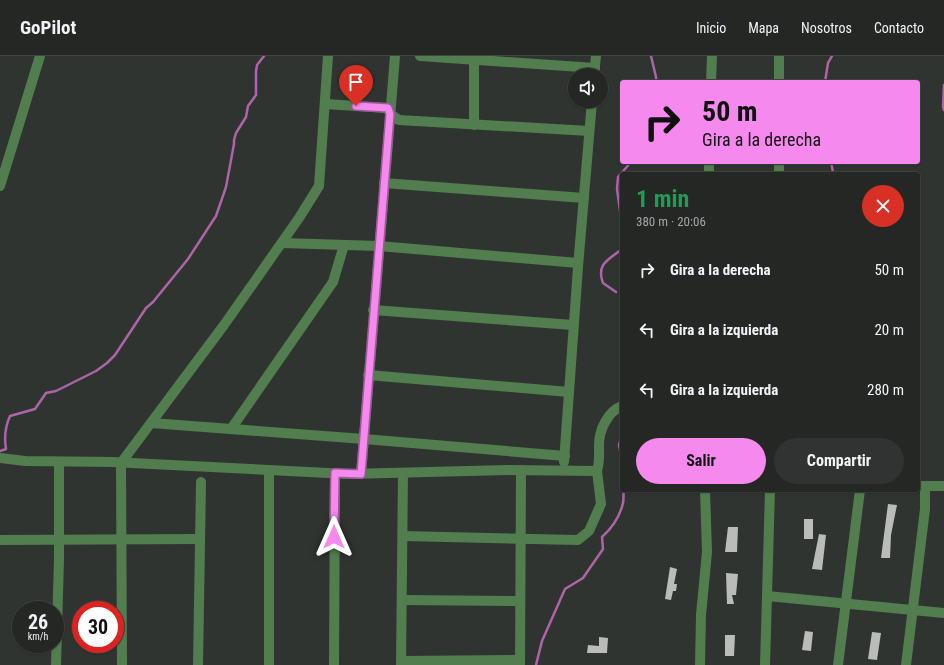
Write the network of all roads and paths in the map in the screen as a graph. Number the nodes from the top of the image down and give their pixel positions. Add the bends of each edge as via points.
1 (40, 56) edge
2 (328, 56) edge
3 (395, 56) edge
4 (420, 56) edge
5 (596, 56) edge
6 (712, 56) edge
7 (778, 56) edge
8 (474, 58) edge
9 (568, 68) edge
10 (594, 68) edge
11 (711, 80) edge
12 (779, 80) edge
13 (325, 104) junction
14 (591, 108) edge
15 (390, 114) junction
16 (474, 125) junction
17 (589, 131) junction
18 (384, 183) junction
19 (0, 186) edge
20 (584, 198) junction
21 (282, 243) junction
22 (344, 245) junction
23 (379, 246) junction
24 (578, 263) junction
25 (373, 310) junction
26 (574, 325) junction
27 (368, 375) junction
28 (569, 392) junction
29 (620, 407) edge
30 (151, 423) junction
31 (231, 429) junction
32 (364, 439) junction
33 (565, 456) junction
34 (0, 458) edge
35 (59, 462) junction
36 (121, 463) junction
37 (270, 470) junction
38 (520, 470) junction
39 (564, 470) junction
40 (597, 470) junction
41 (335, 473) junction
42 (403, 473) junction
43 (361, 474) junction
44 (201, 482) dead end
45 (944, 486) edge
46 (922, 487) edge
47 (705, 492) edge
48 (770, 492) edge
49 (860, 492) edge
50 (403, 536) junction
51 (59, 539) junction
52 (121, 539) junction
53 (200, 539) junction
54 (520, 539) junction
55 (0, 540) edge
56 (767, 596) junction
57 (402, 600) junction
58 (520, 601) junction
59 (846, 602) junction
60 (913, 610) junction
61 (944, 613) edge
62 (402, 663) edge
63 (520, 663) edge
64 (56, 665) edge
65 (122, 665) edge
66 (198, 665) edge
67 (269, 665) edge
68 (334, 665) edge
69 (700, 665) edge
70 (765, 665) edge
71 (838, 665) edge
72 (906, 665) edge

1 - 19 street
2 - 13 street
3 - 15 street
4 - 8 street
5 - 10 street
6 - 11 street
7 - 12 street
8 - 9 street
8 - 16 street
13 - 15 street via 388,108
13 - 21 street via 319,186
14 - 17 street
15 - 16 street via 399,120
15 - 18 street
16 - 17 street
17 - 20 street
18 - 20 street
18 - 23 street
20 - 24 street
21 - 22 street
21 - 30 street
22 - 23 street
22 - 31 street via 333,282
23 - 24 street
23 - 25 street
24 - 26 street
25 - 26 street
25 - 27 street
26 - 28 street
27 - 28 street
27 - 32 street
28 - 33 street
29 - 40 street via 615,408 606,419 599,444 600,459
30 - 31 street
30 - 36 street
31 - 32 street
32 - 33 street
32 - 43 street
33 - 39 street
34 - 35 street
35 - 36 street
35 - 51 street
36 - 37 street
36 - 52 street
37 - 41 street
37 - 67 street
38 - 39 street
38 - 42 street
38 - 54 street
39 - 40 street
40 - 54 street via 601,504 589,531 578,540
41 - 43 street
41 - 68 street
42 - 43 street
42 - 50 street
44 - 53 street
45 - 46 street
46 - 60 street via 925,509
47 - 69 street via 707,552 701,615
48 - 56 street
49 - 59 street
50 - 54 street
50 - 57 street
51 - 52 street
51 - 55 street
51 - 64 street
52 - 53 street
52 - 65 street
53 - 66 street
54 - 58 street
56 - 59 street
56 - 70 street
57 - 58 street
57 - 62 street
58 - 63 street
59 - 60 street
59 - 71 street
60 - 61 street
60 - 72 street
62 - 63 street

